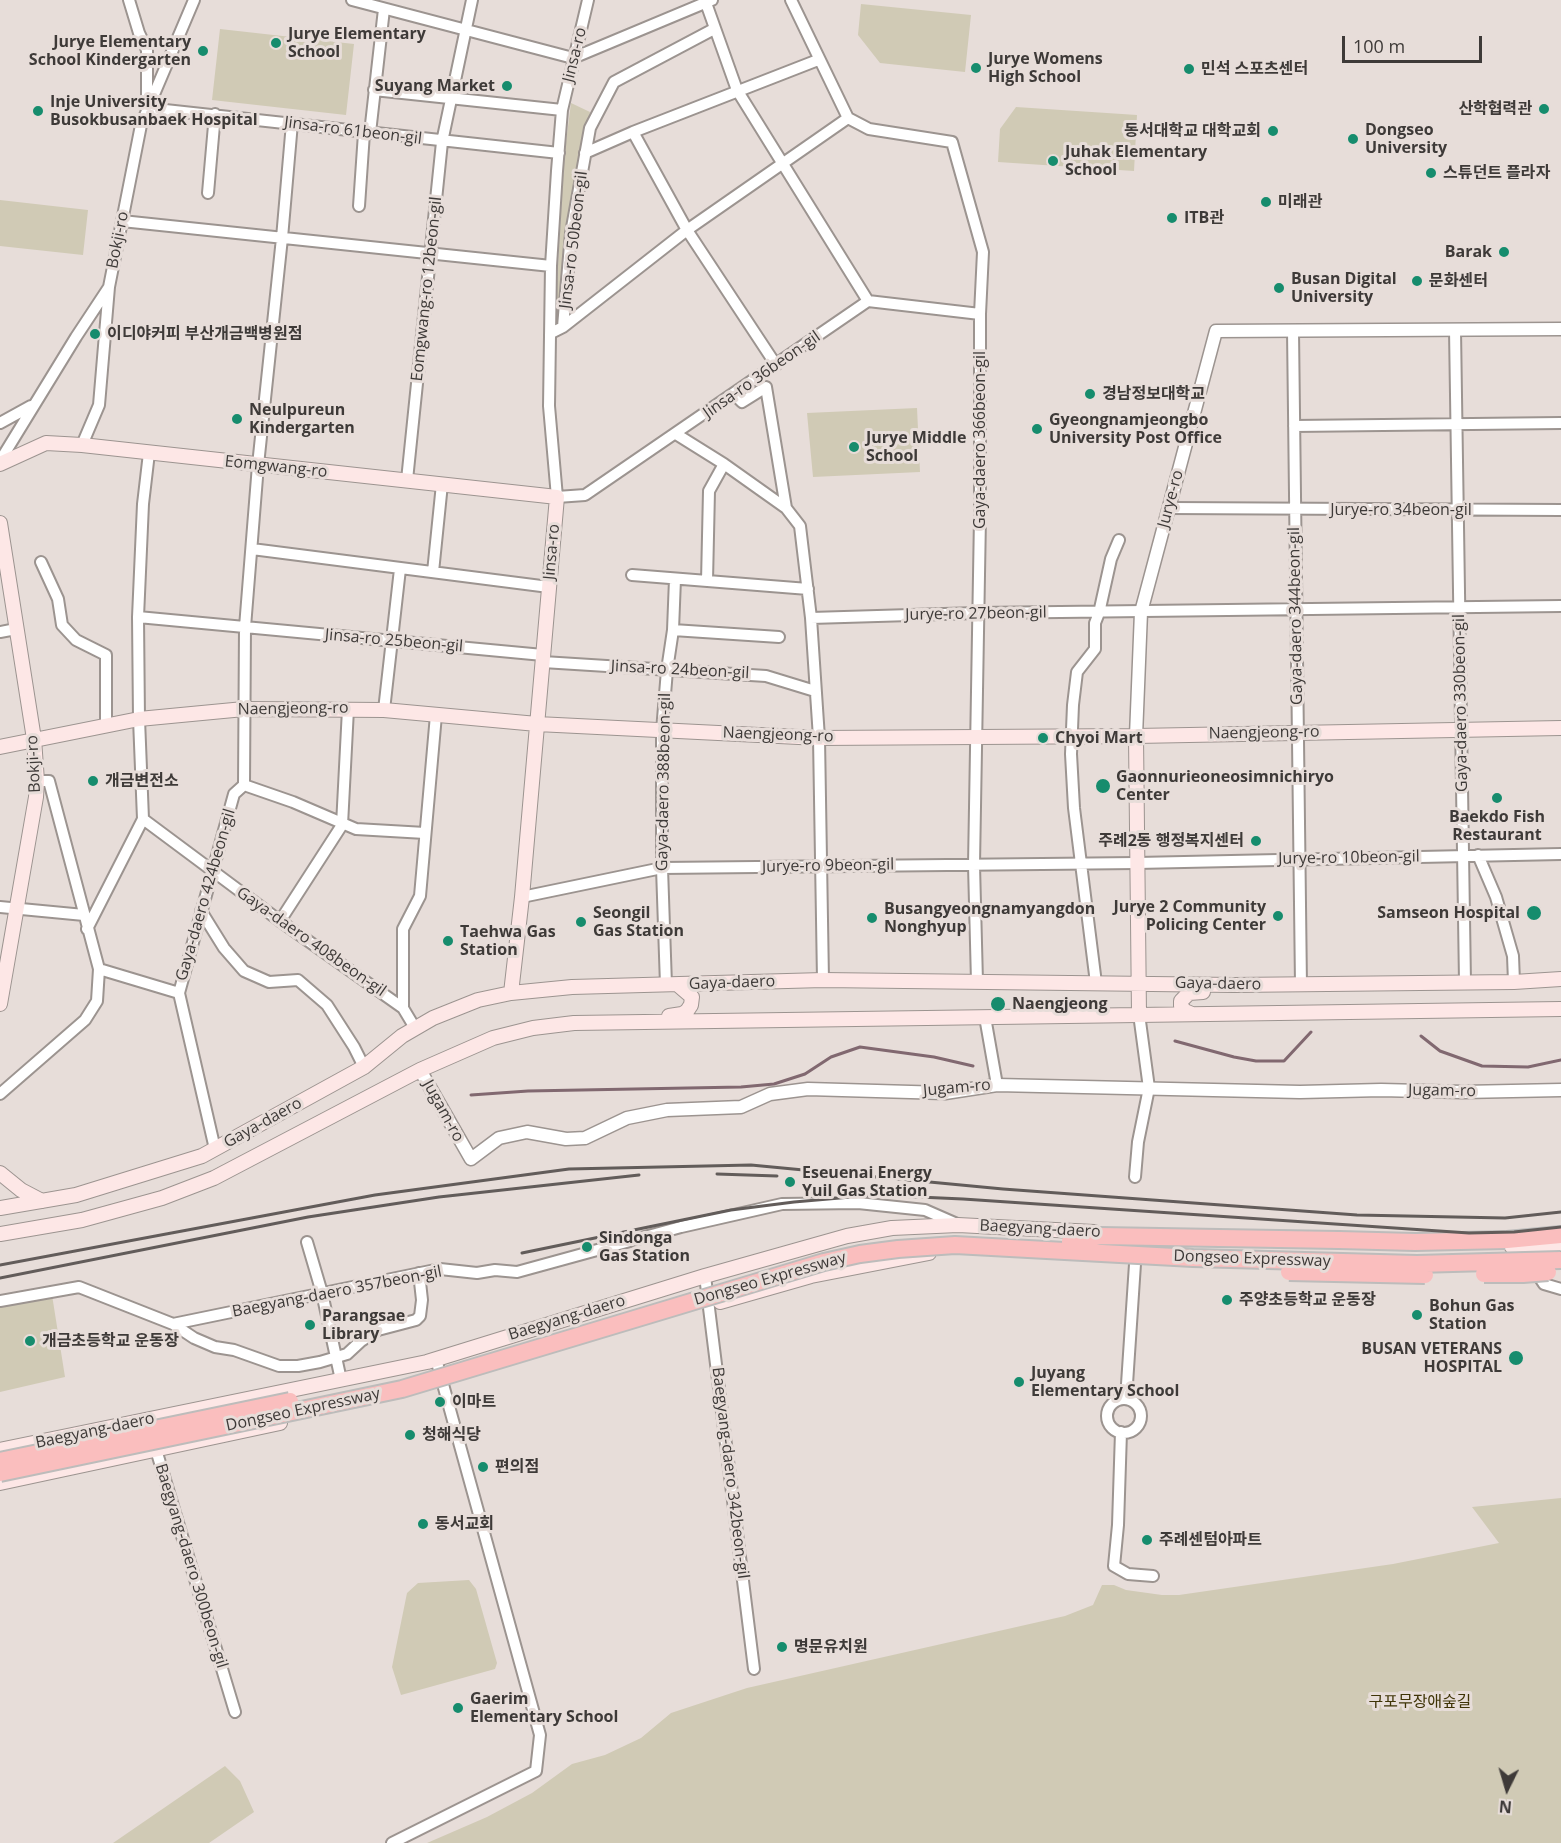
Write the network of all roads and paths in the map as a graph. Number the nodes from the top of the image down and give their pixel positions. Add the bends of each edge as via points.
1 (129, 0) edge
2 (194, 0) edge
3 (352, 0) edge
4 (472, 0) edge
5 (588, 0) edge
6 (790, 0) edge
7 (709, 1) edge
8 (384, 9) junction
9 (714, 29) junction
10 (466, 30) junction
11 (573, 58) junction
12 (818, 60) junction
13 (374, 90) junction
14 (737, 90) junction
15 (451, 98) junction
16 (147, 108) junction
17 (562, 110) junction
18 (215, 114) junction
19 (848, 118) junction
20 (292, 123) junction
21 (633, 132) junction
22 (367, 133) junction
23 (442, 142) junction
24 (559, 153) junction
25 (585, 153) junction
26 (781, 163) junction
27 (208, 193) dead end
28 (359, 206) dead end
29 (122, 220) junction
30 (687, 230) junction
31 (282, 238) junction
32 (431, 253) junction
33 (551, 266) junction
34 (109, 286) junction
35 (868, 302) junction
36 (980, 314) junction
37 (563, 327) junction
38 (1561, 329) edge
39 (1455, 330) junction
40 (1293, 331) junction
41 (551, 333) junction
42 (776, 365) junction
43 (734, 394) junction
44 (34, 404) junction
45 (0, 423) edge
46 (1561, 423) edge
47 (1457, 424) junction
48 (1294, 426) junction
49 (676, 434) junction
50 (82, 445) junction
51 (149, 453) junction
52 (0, 463) edge
53 (724, 464) junction
54 (258, 465) junction
55 (406, 480) junction
56 (442, 484) junction
57 (557, 497) junction
58 (786, 508) junction
59 (1169, 508) junction
60 (1295, 510) junction
61 (1458, 510) junction
62 (1561, 510) edge
63 (0, 523) edge
64 (0, 535) edge
65 (1119, 540) dead end
66 (252, 549) junction
67 (41, 562) dead end
68 (400, 569) junction
69 (433, 572) junction
70 (632, 575) dead end
71 (675, 579) junction
72 (707, 581) junction
73 (549, 587) junction
74 (808, 589) junction
75 (1561, 606) edge
76 (1459, 608) junction
77 (1296, 610) junction
78 (1141, 612) junction
79 (977, 613) junction
80 (1099, 613) junction
81 (138, 617) junction
82 (811, 618) junction
83 (245, 627) junction
84 (16, 629) junction
85 (673, 630) junction
86 (0, 632) edge
87 (779, 637) dead end
88 (393, 640) junction
89 (543, 659) junction
90 (667, 670) junction
91 (815, 691) junction
92 (244, 709) junction
93 (348, 709) junction
94 (384, 710) junction
95 (436, 716) junction
96 (139, 719) junction
97 (537, 724) junction
98 (106, 725) junction
99 (1561, 728) edge
100 (1461, 730) junction
101 (662, 731) junction
102 (1298, 732) junction
103 (1071, 736) junction
104 (1136, 736) junction
105 (819, 738) junction
106 (976, 738) junction
107 (34, 739) junction
108 (0, 747) edge
109 (37, 781) junction
110 (244, 785) junction
111 (143, 819) junction
112 (342, 825) junction
113 (426, 833) junction
114 (1561, 854) edge
115 (1478, 855) junction
116 (1463, 856) junction
117 (1299, 859) junction
118 (1137, 863) junction
119 (1080, 864) junction
120 (974, 865) junction
121 (820, 867) junction
122 (662, 868) junction
123 (214, 872) junction
124 (522, 897) junction
125 (0, 907) edge
126 (17, 908) junction
127 (201, 911) junction
128 (84, 915) junction
129 (280, 921) junction
130 (87, 929) junction
131 (99, 969) junction
132 (1561, 979) edge
133 (823, 980) junction
134 (977, 981) junction
135 (1465, 982) junction
136 (1514, 982) junction
137 (1096, 983) junction
138 (1139, 983) junction
139 (672, 985) junction
140 (1301, 985) junction
141 (1234, 986) junction
142 (178, 993) junction
143 (511, 993) junction
144 (0, 1004) edge
145 (403, 1008) junction
146 (1561, 1009) edge
147 (1139, 1014) junction
148 (1192, 1014) junction
149 (985, 1017) junction
150 (617, 1023) junction
151 (415, 1028) junction
152 (364, 1066) junction
153 (420, 1070) junction
154 (996, 1085) junction
155 (1149, 1088) junction
156 (1561, 1090) edge
157 (0, 1094) edge
158 (215, 1149) junction
159 (0, 1173) edge
160 (1135, 1177) dead end
161 (42, 1202) junction
162 (0, 1208) edge
163 (958, 1225) junction
164 (0, 1234) edge
165 (1137, 1234) junction
166 (1561, 1235) edge
167 (1070, 1240) junction
168 (307, 1242) dead end
169 (1561, 1244) edge
170 (1561, 1250) edge
171 (1193, 1258) junction
172 (1135, 1259) junction
173 (1561, 1262) edge
174 (1533, 1267) junction
175 (1561, 1271) edge
176 (418, 1273) junction
177 (705, 1276) junction
178 (1561, 1288) edge
179 (322, 1293) junction
180 (0, 1301) edge
181 (709, 1305) junction
182 (173, 1324) junction
183 (336, 1357) junction
184 (436, 1359) junction
185 (341, 1380) junction
186 (443, 1384) junction
187 (1126, 1399) junction
188 (147, 1420) junction
189 (1120, 1432) junction
190 (0, 1450) edge
191 (156, 1450) junction
192 (0, 1461) edge
193 (0, 1473) edge
194 (0, 1483) edge
195 (1153, 1576) dead end
196 (754, 1669) dead end
197 (235, 1712) dead end
198 (392, 1843) edge

1 - 16 street via 147,50
2 - 16 street, Bokji-ro
3 - 8 street
4 - 10 street, Eomgwang-ro 12beon-gil
5 - 11 street, Jinsa-ro
6 - 12 street
7 - 9 street
7 - 11 street
8 - 10 street
8 - 13 street
9 - 14 street
9 - 25 street, Jinsa-ro 50beon-gil via 614,82 590,128
10 - 11 street
10 - 15 street, Eomgwang-ro 12beon-gil
11 - 17 street, Jinsa-ro
12 - 14 street, Jinsa-ro 50beon-gil
12 - 19 street
13 - 15 street
13 - 22 street
14 - 21 street, Jinsa-ro 50beon-gil
14 - 26 street
15 - 17 street
15 - 23 street, Eomgwang-ro 12beon-gil
16 - 18 street, Jinsa-ro 61beon-gil
16 - 29 street, Bokji-ro
17 - 24 street, Jinsa-ro
18 - 20 street, Jinsa-ro 61beon-gil
18 - 27 street
19 - 26 street
19 - 36 street, Gaya-daero 366beon-gil via 869,129 952,142 983,252
20 - 22 street, Jinsa-ro 61beon-gil
20 - 31 street, Gaya-daero 424beon-gil
21 - 25 street, Jinsa-ro 50beon-gil
21 - 30 street
22 - 23 street, Jinsa-ro 61beon-gil
22 - 28 street
23 - 24 street, Jinsa-ro 61beon-gil
23 - 32 street, Eomgwang-ro 12beon-gil
24 - 33 street, Jinsa-ro
25 - 37 street, Jinsa-ro 50beon-gil via 571,233
26 - 30 street
26 - 35 street
29 - 31 street
29 - 34 street, Bokji-ro
30 - 37 street
30 - 42 street
31 - 32 street
31 - 54 street, Gaya-daero 424beon-gil
32 - 33 street
32 - 55 street, Eomgwang-ro 12beon-gil
33 - 41 street, Jinsa-ro
34 - 44 street, Bokji-ro
34 - 50 street via 99,405
35 - 36 street
35 - 42 street, Jinsa-ro 36beon-gil
36 - 79 street, Gaya-daero 366beon-gil
37 - 41 street
38 - 39 street, Jurye-ro
39 - 40 street, Jurye-ro
39 - 47 street, Gaya-daero 330beon-gil
40 - 48 street, Gaya-daero 344beon-gil
40 - 59 street, Jurye-ro via 1216,331
41 - 57 street, Jinsa-ro via 549,406
42 - 43 street, Jinsa-ro 36beon-gil
43 - 49 street, Jinsa-ro 36beon-gil
43 - 58 street via 742,402 766,387
44 - 45 street
44 - 52 street, Bokji-ro
46 - 47 street
47 - 48 street
47 - 61 street, Gaya-daero 330beon-gil
48 - 60 street, Gaya-daero 344beon-gil
49 - 53 street
49 - 57 street, Jinsa-ro 36beon-gil via 585,495
50 - 51 main road, Eomgwang-ro
50 - 52 main road, Eomgwang-ro via 46,443
51 - 54 main road, Eomgwang-ro
51 - 81 street
53 - 58 street
53 - 72 street via 709,490
54 - 55 main road, Eomgwang-ro
54 - 66 street, Gaya-daero 424beon-gil
55 - 56 main road, Eomgwang-ro
56 - 57 main road, Eomgwang-ro
56 - 69 street
57 - 73 main road, Jinsa-ro
58 - 74 street via 800,526
59 - 60 street, Jurye-ro 34beon-gil
59 - 78 street, Jurye-ro
60 - 61 street, Jurye-ro 34beon-gil
60 - 77 street, Gaya-daero 344beon-gil
61 - 62 street, Jurye-ro 34beon-gil
61 - 76 street, Gaya-daero 330beon-gil
63 - 64 main road, Bokji-ro
64 - 84 main road, Bokji-ro
65 - 80 street
66 - 68 street
66 - 83 street, Gaya-daero 424beon-gil
67 - 98 street via 58,599 62,625 76,640 106,655
68 - 69 street
68 - 88 street
69 - 73 street
70 - 71 street
71 - 72 street
71 - 85 street, Gaya-daero 388beon-gil
72 - 74 street
73 - 89 main road, Jinsa-ro
74 - 82 street
75 - 76 street, Jurye-ro 27beon-gil
76 - 77 street, Jurye-ro 27beon-gil
76 - 100 street, Gaya-daero 330beon-gil
77 - 78 street, Jurye-ro 27beon-gil
77 - 102 street, Gaya-daero 344beon-gil
78 - 80 street, Jurye-ro 27beon-gil
78 - 104 street, Jurye-ro
79 - 80 street, Jurye-ro 27beon-gil
79 - 82 street, Jurye-ro 27beon-gil
79 - 106 street, Gaya-daero 366beon-gil
80 - 103 street via 1093,652 1077,672
81 - 83 street
81 - 96 street
82 - 91 street
83 - 88 street, Jinsa-ro 25beon-gil
83 - 92 street, Gaya-daero 424beon-gil
84 - 86 street
84 - 107 main road, Bokji-ro
85 - 87 street
85 - 90 street, Gaya-daero 388beon-gil
88 - 89 street, Jinsa-ro 25beon-gil
88 - 94 street
89 - 90 street, Jinsa-ro 24beon-gil
89 - 97 main road, Jinsa-ro
90 - 91 street, Jinsa-ro 24beon-gil via 766,676
90 - 101 street, Gaya-daero 388beon-gil
91 - 105 street
92 - 93 main road, Naengjeong-ro
92 - 96 main road, Naengjeong-ro
92 - 110 street, Gaya-daero 424beon-gil
93 - 94 main road, Naengjeong-ro
93 - 112 street
94 - 95 main road, Naengjeong-ro
95 - 97 main road, Naengjeong-ro
95 - 113 street
96 - 98 main road, Naengjeong-ro
96 - 111 street
97 - 101 main road, Naengjeong-ro
97 - 124 main road, Jinsa-ro
98 - 107 main road, Naengjeong-ro
99 - 100 main road, Naengjeong-ro
100 - 102 main road, Naengjeong-ro
100 - 116 street, Gaya-daero 330beon-gil
101 - 105 main road, Naengjeong-ro
101 - 122 street, Gaya-daero 388beon-gil
102 - 104 main road, Naengjeong-ro
102 - 117 street, Gaya-daero 344beon-gil
103 - 104 main road, Naengjeong-ro
103 - 106 main road, Naengjeong-ro
103 - 119 street
104 - 118 main road, Jurye-ro
105 - 106 main road, Naengjeong-ro
105 - 121 street
106 - 120 street, Gaya-daero 366beon-gil
107 - 108 main road, Naengjeong-ro
107 - 109 main road, Bokji-ro
109 - 126 main road, Bokji-ro
109 - 128 street via 49,781
110 - 112 street
110 - 123 street, Gaya-daero 424beon-gil via 234,794
111 - 123 street, Gaya-daero 408beon-gil
111 - 130 street
112 - 113 street via 356,830
112 - 129 street
113 - 145 street via 420,896 404,929
114 - 115 street, Jurye-ro 10beon-gil
115 - 116 street, Jurye-ro 10beon-gil
115 - 136 street via 1496,897 1513,956
116 - 117 street, Jurye-ro 10beon-gil
116 - 135 street, Gaya-daero 330beon-gil
117 - 118 street, Jurye-ro 10beon-gil
117 - 140 street, Gaya-daero 344beon-gil
118 - 119 street, Jurye-ro 9beon-gil
118 - 138 main road, Jurye-ro
119 - 120 street, Jurye-ro 9beon-gil
119 - 137 street
120 - 121 street, Jurye-ro 9beon-gil
120 - 134 street, Gaya-daero 366beon-gil
121 - 122 street, Jurye-ro 9beon-gil
121 - 133 street
122 - 124 street, Jurye-ro 9beon-gil
122 - 139 street, Gaya-daero 388beon-gil
123 - 127 street, Gaya-daero 424beon-gil
123 - 129 street, Gaya-daero 408beon-gil
124 - 143 main road, Jinsa-ro
125 - 126 street
126 - 128 street
126 - 144 main road, Bokji-ro
127 - 142 street, Gaya-daero 424beon-gil
127 - 152 street via 243,970 269,982 298,980 327,1005
128 - 130 street
129 - 145 street, Gaya-daero 408beon-gil
130 - 131 street
131 - 142 street
131 - 157 street via 97,1001 85,1020
132 - 136 main road, Gaya-daero
133 - 134 main road, Gaya-daero
133 - 139 main road, Gaya-daero
134 - 137 main road, Gaya-daero
135 - 136 main road, Gaya-daero
135 - 140 main road, Gaya-daero
137 - 138 main road, Gaya-daero
138 - 141 main road, Gaya-daero
138 - 147 main road, Jurye-ro
139 - 143 main road, Gaya-daero
139 - 150 main road via 692,997 687,1011
140 - 141 main road, Gaya-daero
141 - 148 main road via 1219,992 1183,996 1181,1006
142 - 158 street, Gaya-daero 424beon-gil
143 - 151 main road, Gaya-daero via 478,1000
145 - 151 street, Gaya-daero 408beon-gil
146 - 148 main road, Gaya-daero
147 - 148 main road, Gaya-daero
147 - 149 main road, Gaya-daero
147 - 155 street
149 - 150 main road, Gaya-daero
149 - 154 street
150 - 153 main road, Gaya-daero via 533,1028 493,1038
151 - 152 main road, Gaya-daero
152 - 158 main road, Gaya-daero
153 - 154 street, Jugam-ro via 471,1159 500,1138 527,1132 585,1138 627,1118 667,1110 741,1107 770,1094 789,1091 945,1093
153 - 164 main road, Gaya-daero via 214,1178 162,1198 82,1220
154 - 155 street, Jugam-ro
155 - 156 street, Jugam-ro via 1300,1092
155 - 160 street
158 - 161 main road, Gaya-daero via 155,1173
159 - 161 main road
161 - 162 main road, Gaya-daero
163 - 165 main road, Baegyang-daero
163 - 176 street, Baegyang-daero 357beon-gil via 925,1210 858,1203 782,1204 517,1272 440,1269
163 - 177 main road, Baegyang-daero via 892,1228 847,1236
165 - 169 main road, Baegyang-daero via 1364,1246
165 - 172 street
166 - 167 highway, bridge via 1415,1242 1100,1236
167 - 170 highway, Dongseo Expressway, bridge via 1384,1253
167 - 192 highway, Dongseo Expressway, bridge via 957,1234 856,1244 396,1378
168 - 179 street
171 - 173 highway, Dongseo Expressway, bridge via 1418,1264
171 - 175 highway, bridge via 1236,1270 1338,1274
171 - 193 highway, Dongseo Expressway, bridge via 955,1245 860,1254 402,1389
172 - 174 main road, Baegyang-daero via 1358,1271
172 - 181 main road, Baegyang-daero via 985,1250 934,1253 811,1276
172 - 187 street
173 - 174 main road, Baegyang-daero
174 - 178 street via 1544,1284
176 - 179 street, Baegyang-daero 357beon-gil
176 - 183 street via 420,1316 378,1330 347,1354
177 - 181 street, Baegyang-daero 342beon-gil
177 - 184 main road, Baegyang-daero
179 - 182 street, Baegyang-daero 357beon-gil
179 - 183 street
180 - 182 street via 79,1287
181 - 186 main road, Baegyang-daero
181 - 196 street, Baegyang-daero 342beon-gil
182 - 183 street via 215,1347 279,1366
183 - 185 street
184 - 185 main road, Baegyang-daero
184 - 186 street
185 - 188 main road, Baegyang-daero
186 - 191 main road, Baegyang-daero
186 - 198 street via 540,1735 536,1771
187 - 189 street via 1111,1404 1107,1414 1109,1424
187 - 189 street via 1135,1403 1141,1416 1132,1431
188 - 190 main road, Baegyang-daero
188 - 191 street, Baegyang-daero 300beon-gil
189 - 195 street via 1114,1566 1128,1574
191 - 194 main road, Baegyang-daero
191 - 197 street, Baegyang-daero 300beon-gil

